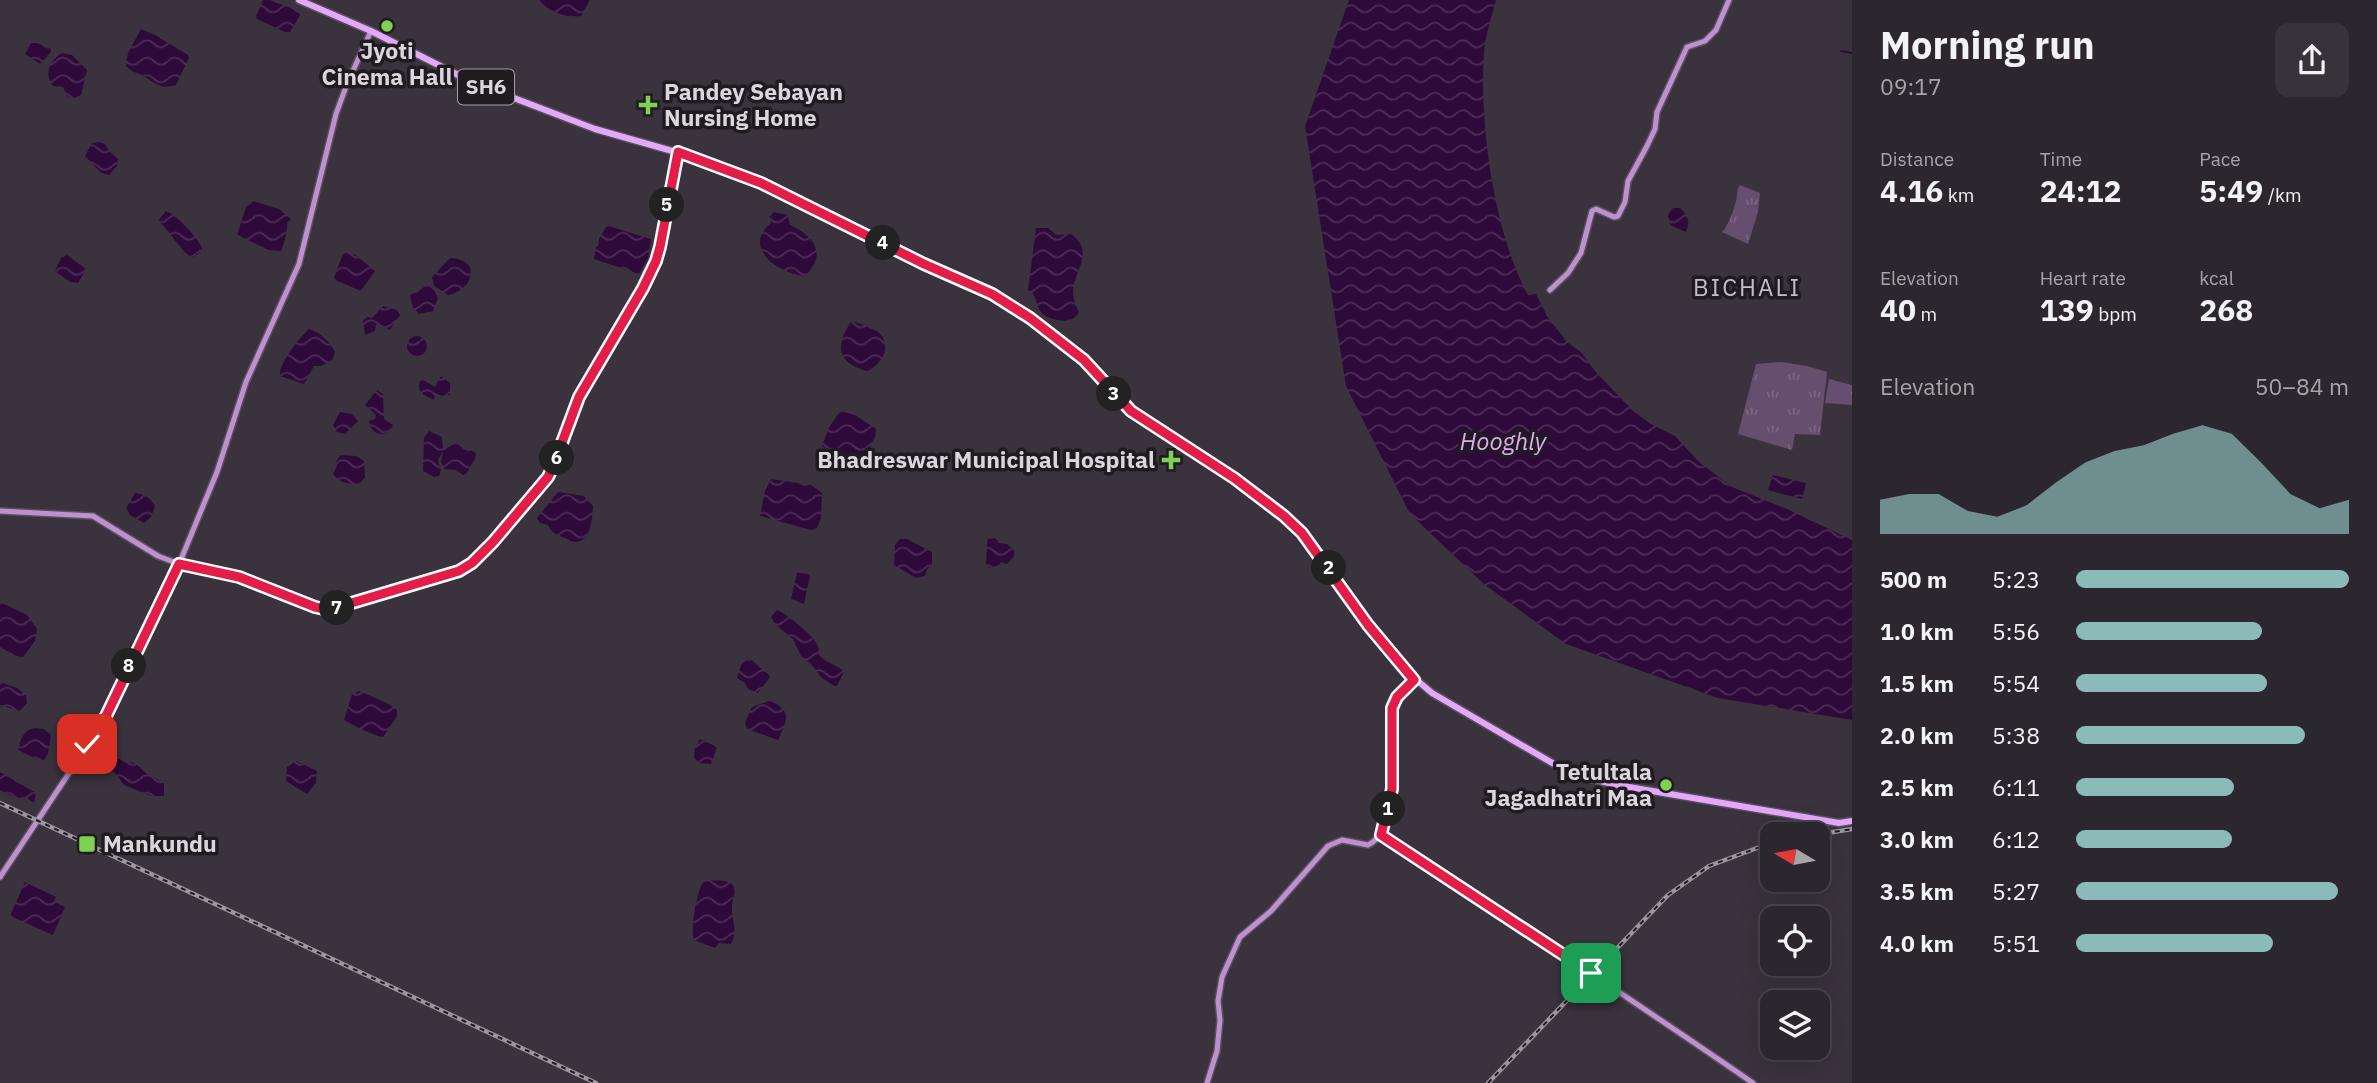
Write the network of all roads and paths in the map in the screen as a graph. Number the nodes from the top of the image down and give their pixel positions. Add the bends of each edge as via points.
1 (299, 0) edge
2 (1729, 0) edge
3 (371, 31) junction
4 (681, 153) junction
5 (1550, 290) dead end
6 (0, 511) edge
7 (177, 570) junction
8 (1414, 680) junction
9 (1852, 821) edge
10 (1381, 835) junction
11 (0, 877) edge
12 (1207, 1083) edge
13 (1753, 1083) edge

1 - 3 main road, SH6
2 - 5 street via 1716,30 1705,41 1687,47 1657,112 1655,129 1628,181 1618,216 1592,211 1581,253
3 - 4 main road, SH6 via 473,83 595,129
3 - 7 street via 336,114 299,264 246,382
4 - 7 street via 650,274 579,397 548,477 472,563 459,571 328,610 239,577
4 - 8 main road, SH6 via 761,183 992,294 1030,318 1084,360 1131,411 1284,516 1302,533
6 - 7 street via 93,516
7 - 11 street via 101,726
8 - 9 main road, SH6 via 1536,755 1586,778 1839,823
8 - 10 street via 1392,708 1391,799
10 - 12 street via 1368,845 1342,840 1328,846 1271,911 1240,937 1222,977 1217,1051
10 - 13 street

